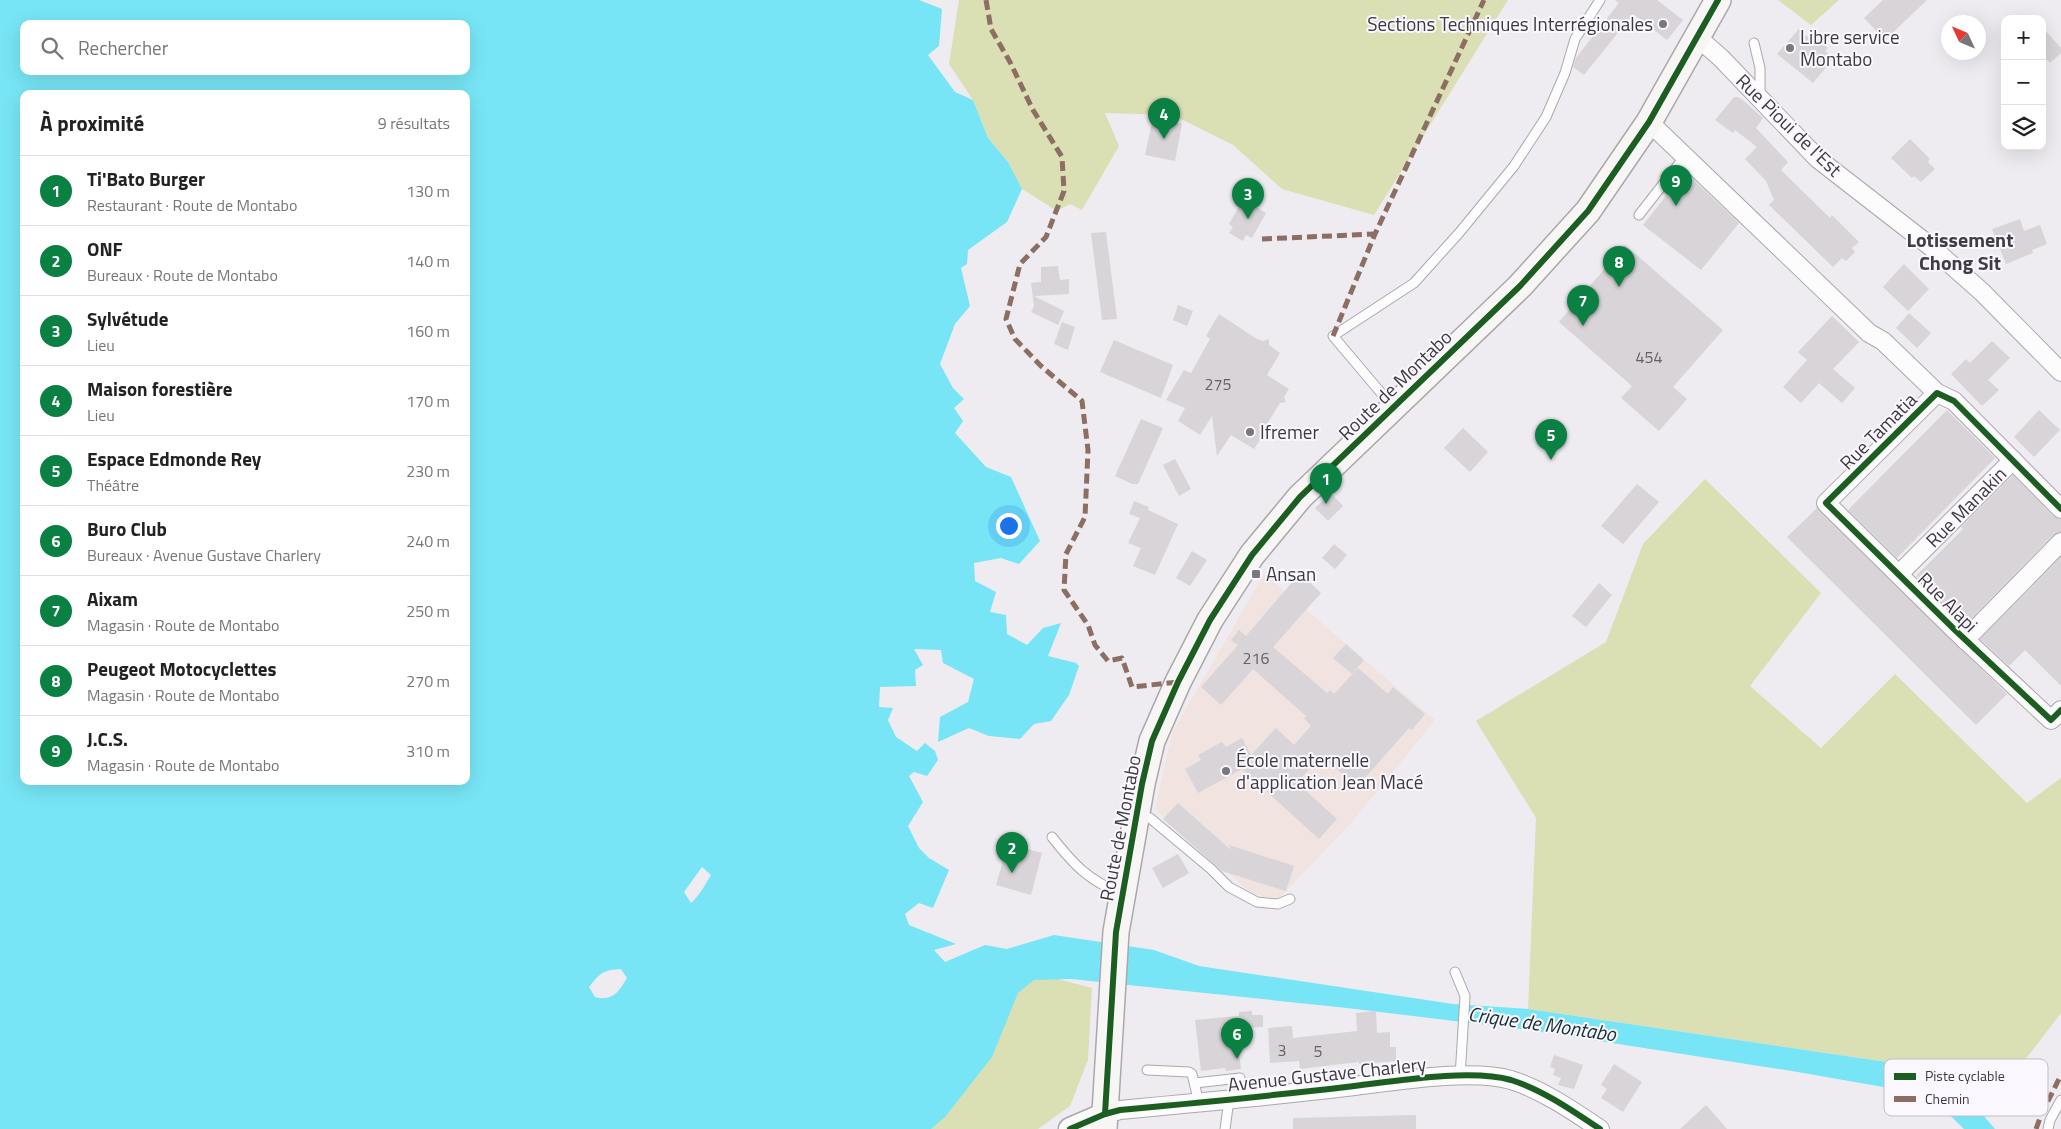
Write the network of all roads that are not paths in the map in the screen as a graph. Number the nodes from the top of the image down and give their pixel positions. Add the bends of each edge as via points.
1 (1600, 0) edge
2 (1718, 0) edge
3 (1697, 36) junction
4 (1754, 43) dead end
5 (1760, 98) junction
6 (1649, 122) junction
7 (1685, 156) junction
8 (1639, 215) dead end
9 (2061, 372) edge
10 (1937, 393) junction
11 (1394, 408) junction
12 (2013, 460) junction
13 (1826, 503) joint
14 (2061, 509) edge
15 (2061, 542) edge
16 (1899, 574) junction
17 (1965, 640) junction
18 (2056, 715) edge
19 (1136, 815) junction
20 (1052, 837) dead end
21 (1122, 894) junction
22 (1290, 900) dead end
23 (1455, 972) dead end
24 (1148, 1070) dead end
25 (1460, 1076) junction
26 (1240, 1078) dead end
27 (1195, 1083) junction
28 (1228, 1100) junction
29 (2061, 1100) edge
30 (1199, 1103) junction
31 (1104, 1121) edge
32 (1070, 1129) edge
33 (1225, 1129) edge
34 (1600, 1129) edge
35 (2048, 1129) edge

1 - 11 lane via 1575,39 1565,74 1546,118 1514,166 1414,283 1333,336
2 - 3 main road, Route de Montabo
3 - 5 street, Rue Pioui de l'Est
3 - 6 main road, Route de Montabo
4 - 5 lane via 1760,68
5 - 9 street, Rue Pioui de l'Est via 1818,159 1930,246 1982,292
6 - 7 street
6 - 11 main road, Route de Montabo via 1588,211 1520,286
7 - 8 lane
7 - 10 street via 1869,333 1883,342
10 - 12 street, Rue Tamatia via 1954,401
10 - 13 street, Rue Tamatia
11 - 19 main road, Route de Montabo via 1300,497 1252,555 1210,620 1152,741
12 - 14 street, Rue Tamatia
12 - 16 street, Rue Manakin
13 - 16 street, Rue Alapi
15 - 17 street
16 - 17 street, Rue Alapi
17 - 18 street, Rue Alapi
19 - 21 main road, Route de Montabo
19 - 22 lane via 1150,818 1229,887 1257,902 1278,904
20 - 21 lane via 1083,873
21 - 31 main road, Route de Montabo via 1111,994
23 - 25 lane via 1465,996
24 - 27 lane via 1188,1072
25 - 28 street, Avenue Gustave Charlery
25 - 34 street, Avenue Gustave Charlery via 1511,1080 1560,1103
26 - 27 lane
27 - 30 lane
28 - 30 street, Avenue Gustave Charlery
28 - 33 lane
29 - 35 lane
30 - 31 street, Avenue Gustave Charlery via 1120,1110
31 - 32 street

